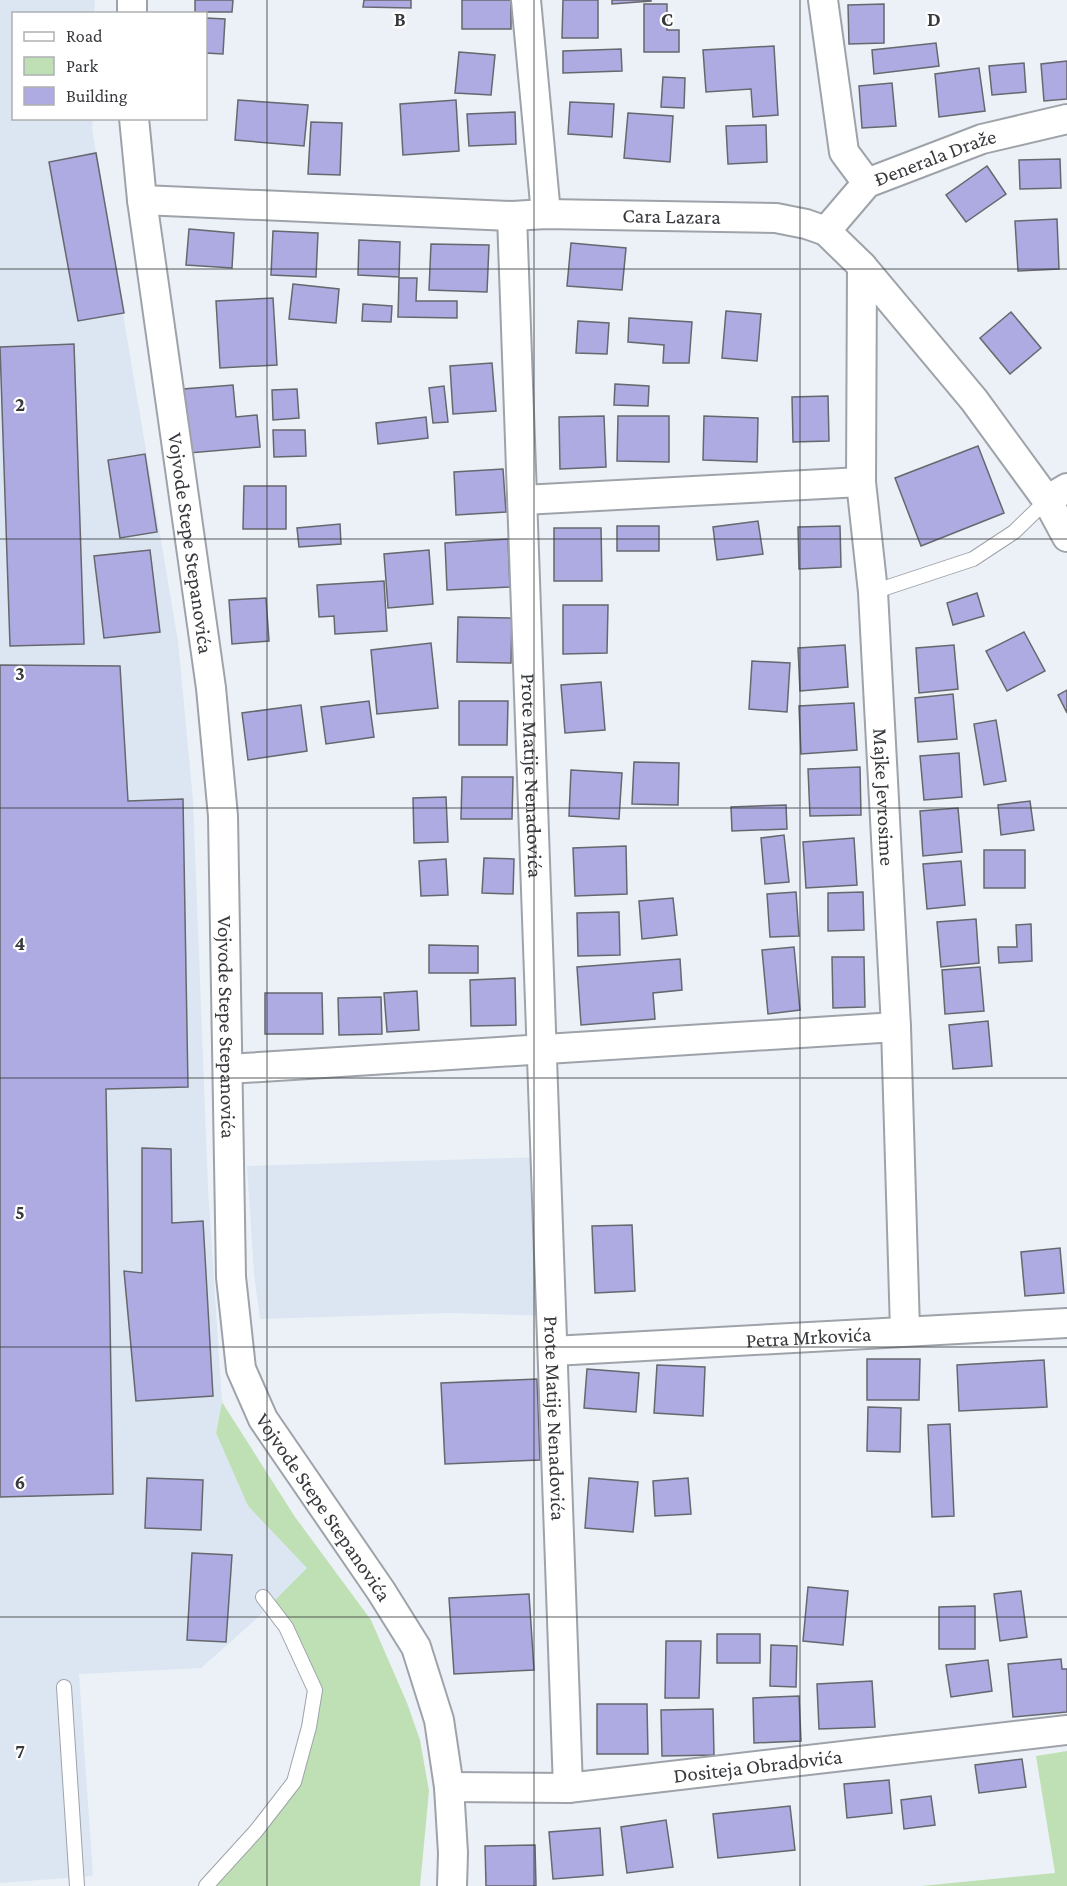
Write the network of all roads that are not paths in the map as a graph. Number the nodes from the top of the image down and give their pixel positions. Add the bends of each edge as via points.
1 (526, 0) edge
2 (823, 0) edge
3 (1067, 119) edge
4 (134, 120) edge
5 (867, 183) junction
6 (142, 200) junction
7 (546, 214) junction
8 (513, 216) junction
9 (826, 231) junction
10 (862, 266) junction
11 (861, 482) junction
12 (1057, 494) edge
13 (523, 500) junction
14 (1067, 537) edge
15 (873, 592) junction
16 (896, 1028) junction
17 (542, 1049) junction
18 (228, 1069) junction
19 (1067, 1323) edge
20 (905, 1330) junction
21 (553, 1352) junction
22 (263, 1598) dead end
23 (64, 1687) dead end
24 (1067, 1730) edge
25 (449, 1787) junction
26 (568, 1788) junction
27 (77, 1886) edge
28 (206, 1886) edge
29 (452, 1886) edge

1 - 7 street
2 - 5 street via 844,152
3 - 5 street, Đenerala Draže via 982,139
4 - 6 street, Vojvode Stepe Stepanovića
5 - 9 street, Đenerala Draže
6 - 8 street, Cara Lazara
6 - 18 street, Vojvode Stepe Stepanovića via 211,688 223,816
7 - 8 street, Cara Lazara
7 - 9 street, Cara Lazara via 776,218
8 - 13 street, Prote Matije Nenadovića
9 - 10 street, Cara Lazara
10 - 11 street, Majke Jevrosime
10 - 12 street, Cara Lazara
11 - 13 street
11 - 15 street, Majke Jevrosime
12 - 14 street, Cara Lazara
12 - 15 lane via 1014,532 973,559
13 - 17 street, Prote Matije Nenadovića
15 - 16 street, Majke Jevrosime
16 - 17 street
16 - 20 street, Majke Jevrosime
17 - 18 street
17 - 21 street, Prote Matije Nenadovića
18 - 25 street, Vojvode Stepe Stepanovića via 231,1277 241,1369 263,1419 416,1647 439,1720
19 - 20 street, Petra Mrkovića
20 - 21 street, Petra Mrkovića
21 - 26 street, Prote Matije Nenadovića
22 - 28 lane via 286,1627 315,1690 309,1727 294,1782
23 - 27 lane
24 - 26 street, Dositeja Obradovića
25 - 26 street, Dositeja Obradovića
25 - 29 street, Vojvode Stepe Stepanovića

